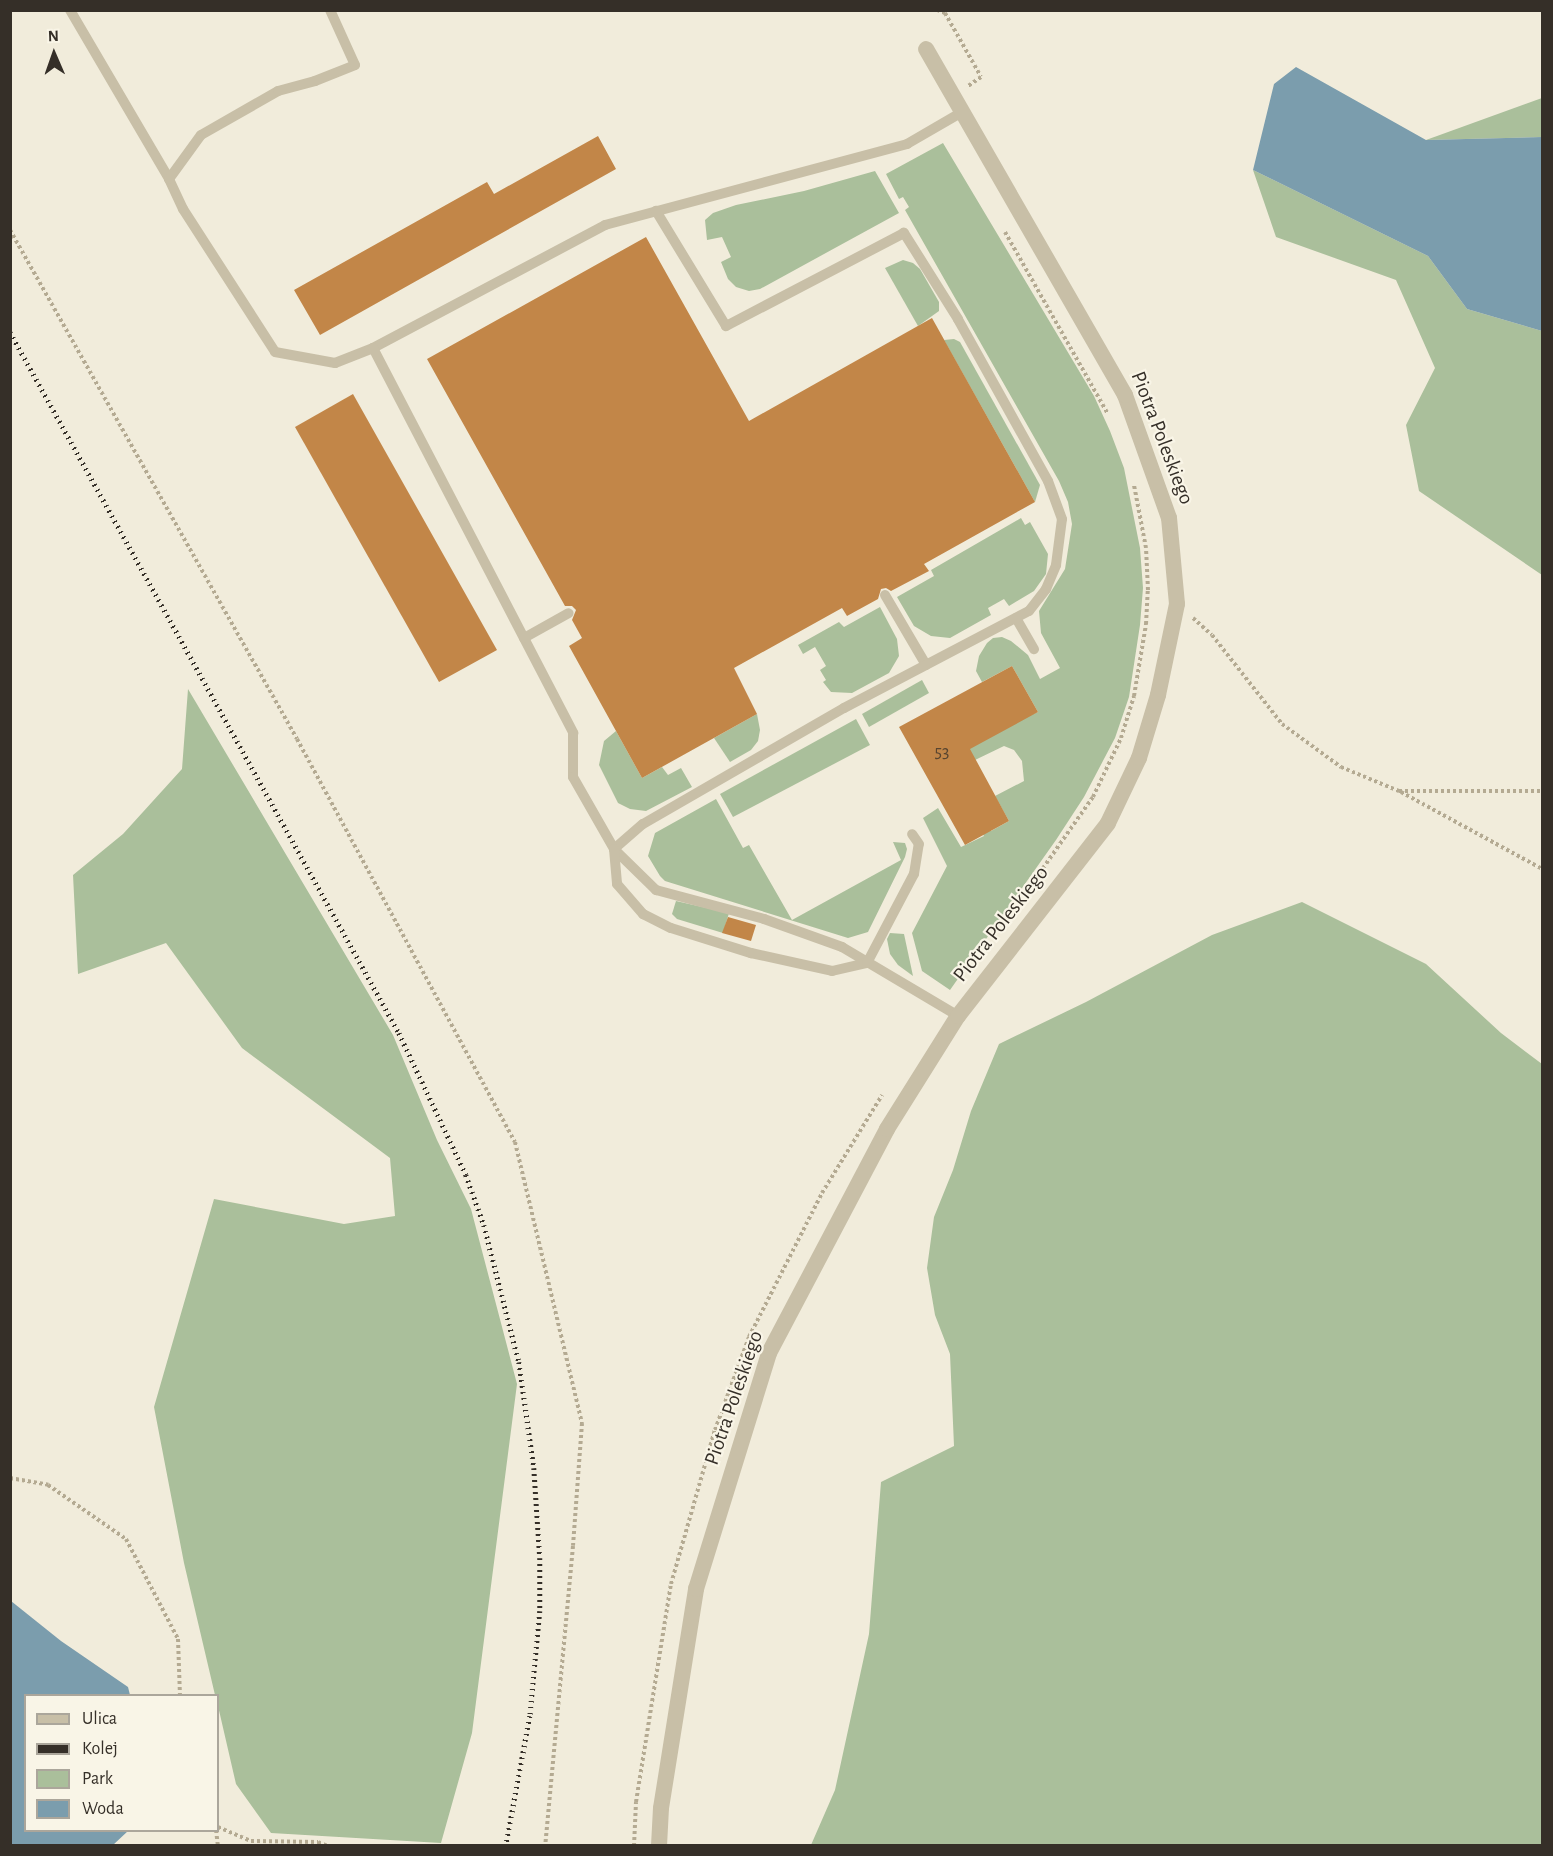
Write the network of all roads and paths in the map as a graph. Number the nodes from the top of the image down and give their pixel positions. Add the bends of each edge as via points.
1 (70, 10) edge
2 (330, 10) edge
3 (937, 10) edge
4 (926, 50) dead end
5 (964, 88) dead end
6 (964, 111) junction
7 (169, 179) junction
8 (656, 211) junction
9 (10, 230) edge
10 (373, 348) junction
11 (885, 595) dead end
12 (1177, 604) junction
13 (569, 613) dead end
14 (1016, 618) junction
15 (524, 638) junction
16 (1034, 649) dead end
17 (926, 665) junction
18 (1400, 790) junction
19 (1542, 791) edge
20 (912, 834) dead end
21 (614, 849) junction
22 (1542, 869) edge
23 (867, 963) junction
24 (958, 1016) junction
25 (10, 1478) edge
26 (180, 1694) edge
27 (219, 1830) edge
28 (328, 1845) edge
29 (545, 1845) edge
30 (659, 1845) edge

1 - 7 lane
2 - 7 lane via 355,64 278,91 201,135
3 - 5 path via 945,13 981,77
4 - 6 street, Piotra Poleskiego
6 - 8 lane via 907,144
6 - 12 street, Piotra Poleskiego via 1125,395 1169,518
7 - 10 lane via 183,208 275,352 335,363
8 - 10 lane via 605,225
8 - 14 lane via 726,326 904,233 975,349 1048,481 1062,519 1056,565 1046,589 1029,611
9 - 29 path via 297,739 515,1142 582,1423
10 - 15 lane
11 - 17 lane
12 - 18 path via 1212,635 1282,724 1341,767
12 - 24 street, Piotra Poleskiego via 1158,695 1139,758 1108,824
13 - 15 lane
14 - 16 lane
14 - 17 lane
15 - 21 lane via 573,733 573,777
17 - 21 lane via 643,824
18 - 19 path
18 - 22 path
20 - 23 lane via 919,844 914,874
21 - 23 lane via 656,890 764,919 842,947
21 - 23 lane via 617,884 642,914 671,928 751,953 832,971
23 - 24 lane
24 - 30 street, Piotra Poleskiego via 887,1129 769,1353 696,1589
25 - 26 path via 48,1485 126,1539 178,1639
27 - 28 path via 250,1841

